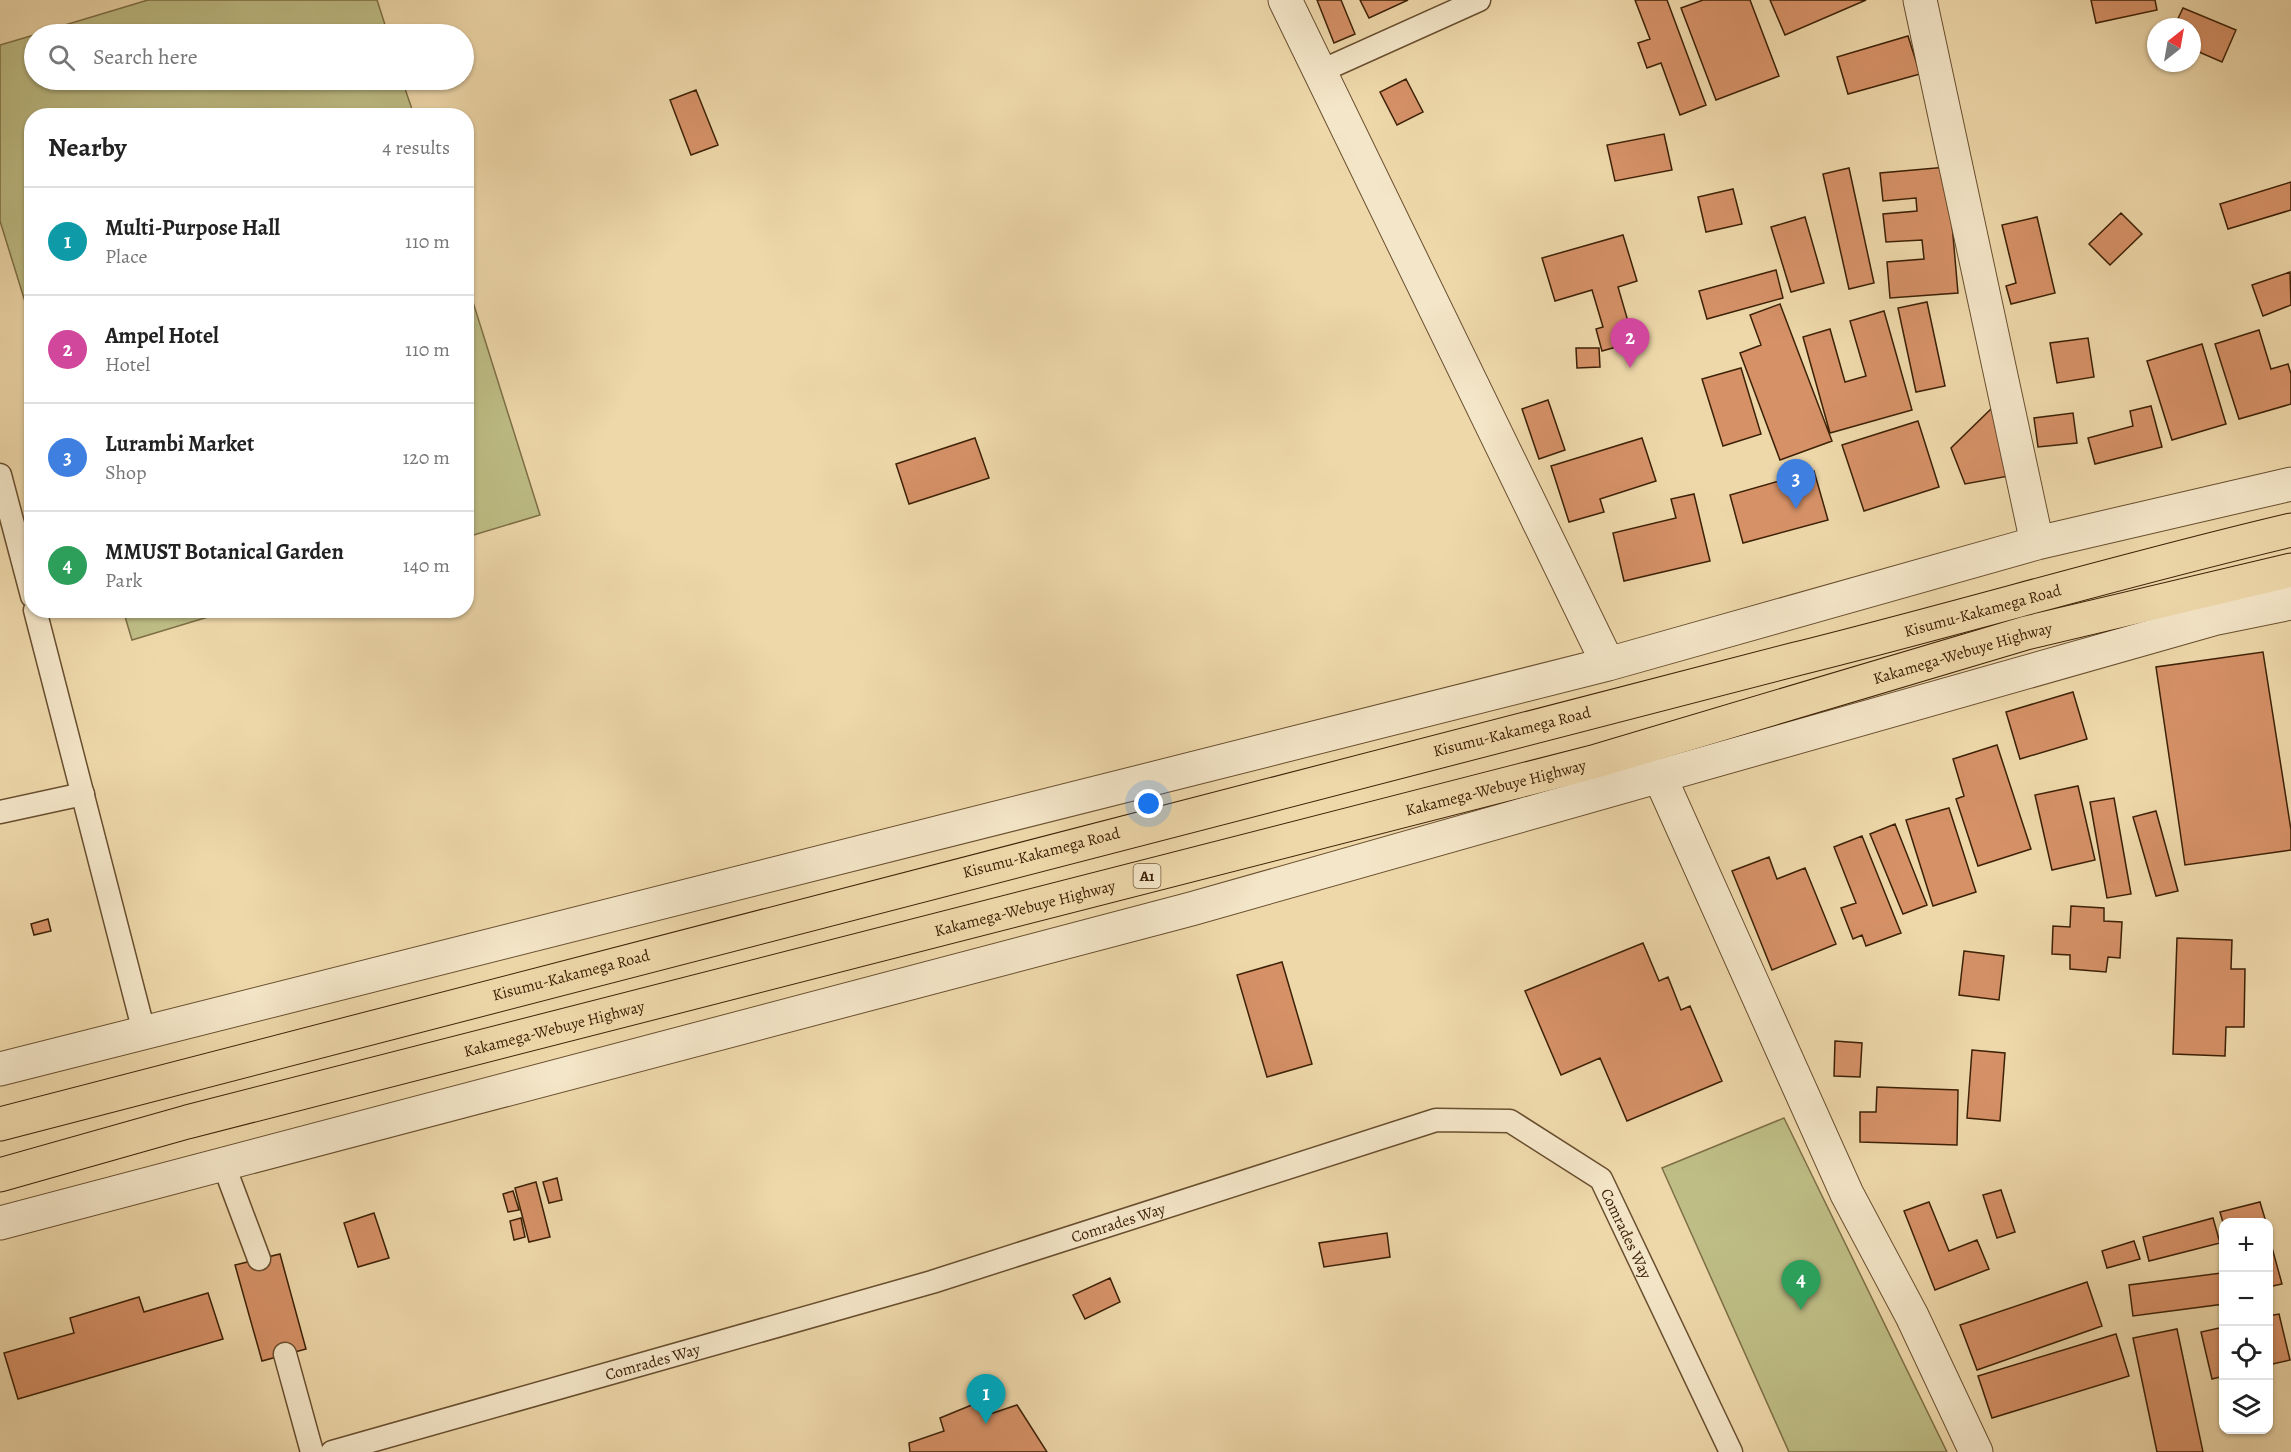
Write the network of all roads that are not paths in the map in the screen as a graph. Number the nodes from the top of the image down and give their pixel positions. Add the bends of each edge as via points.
1 (1286, 0) edge
2 (1479, 0) edge
3 (1920, 0) edge
4 (1320, 72) junction
5 (0, 475) edge
6 (2291, 484) edge
7 (2291, 530) edge
8 (2037, 543) junction
9 (24, 566) edge
10 (2291, 570) edge
11 (2291, 603) edge
12 (37, 618) edge
13 (1608, 664) junction
14 (1659, 775) junction
15 (83, 794) junction
16 (0, 812) edge
17 (144, 1032) junction
18 (0, 1069) edge
19 (0, 1124) edge
20 (223, 1163) junction
21 (0, 1174) edge
22 (0, 1223) edge
23 (259, 1259) dead end
24 (285, 1354) dead end
25 (312, 1452) edge
26 (332, 1452) edge
27 (1731, 1452) edge
28 (1976, 1452) edge

1 - 4 street
2 - 4 lane
3 - 8 street
4 - 13 street
5 - 9 lane
6 - 8 street
7 - 19 highway, Kisumu-Kakamega Road
8 - 13 street
10 - 21 highway, Kakamega-Webuye Highway / A1 via 2026,633 1593,762 199,1119
11 - 14 street via 2217,618
12 - 15 lane
13 - 17 street
14 - 20 street via 1191,909
14 - 28 street via 1847,1194 1912,1316
15 - 16 lane
15 - 17 lane
17 - 18 street
20 - 22 street
20 - 23 lane
24 - 25 lane
26 - 27 lane, Comrades Way via 932,1282 1436,1120 1510,1121 1600,1179

